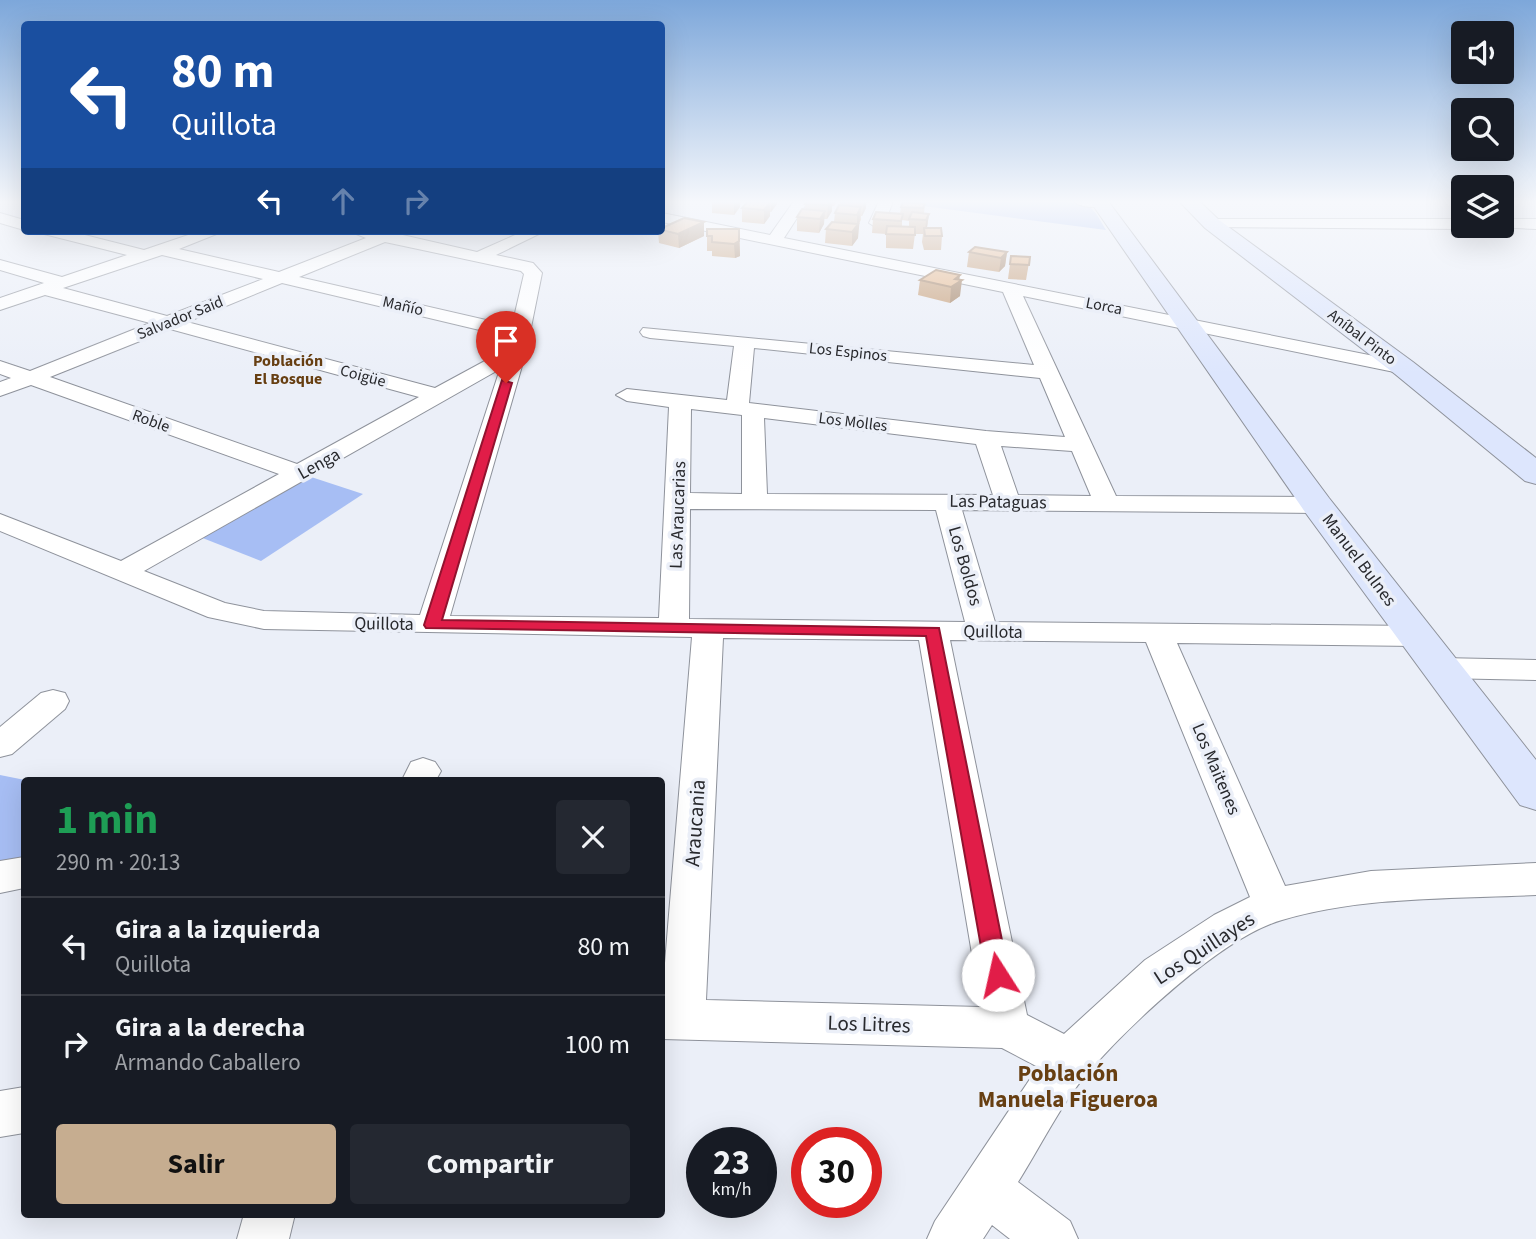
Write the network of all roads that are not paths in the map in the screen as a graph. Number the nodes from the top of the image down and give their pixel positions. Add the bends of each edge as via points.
1 (133, 259) edge
2 (188, 259) edge
3 (328, 259) edge
4 (486, 259) edge
5 (865, 259) edge
6 (1138, 259) edge
7 (1259, 259) edge
8 (0, 265) edge
9 (282, 277) junction
10 (53, 286) junction
11 (1010, 287) junction
12 (0, 304) edge
13 (1188, 323) junction
14 (165, 324) junction
15 (650, 332) dead end
16 (745, 341) junction
17 (519, 343) junction
18 (1374, 345) junction
19 (1341, 353) junction
20 (0, 367) edge
21 (1404, 368) junction
22 (1046, 373) junction
23 (30, 378) junction
24 (0, 390) edge
25 (627, 395) dead end
26 (439, 396) junction
27 (680, 402) junction
28 (745, 409) junction
29 (986, 438) junction
30 (1080, 445) junction
31 (302, 474) junction
32 (1536, 474) edge
33 (755, 500) junction
34 (680, 501) junction
35 (946, 501) junction
36 (1008, 502) junction
37 (1107, 504) junction
38 (1317, 505) junction
39 (0, 522) edge
40 (120, 573) junction
41 (432, 625) junction
42 (691, 628) junction
43 (933, 631) junction
44 (983, 632) junction
45 (1158, 634) junction
46 (1416, 636) junction
47 (1441, 668) junction
48 (1536, 670) edge
49 (53, 701) dead end
50 (0, 745) edge
51 (1536, 793) edge
52 (21, 874) edge
53 (0, 877) edge
54 (1536, 879) edge
55 (1273, 905) junction
56 (672, 1019) edge
57 (1007, 1028) junction
58 (1069, 1060) junction
59 (21, 1110) edge
60 (0, 1114) edge
61 (986, 1189) junction
62 (269, 1218) edge
63 (262, 1239) edge
64 (953, 1239) edge
65 (1052, 1239) edge

1 - 10 street
2 - 9 street, Mañío
3 - 9 street, Salvador Said
4 - 17 street via 531,270
5 - 11 street, Lorca
6 - 13 street, Manuel Bulnes
7 - 18 street, Aníbal Pinto
8 - 10 street, Coigüe
9 - 14 street, Salvador Said
9 - 17 street, Mañío
10 - 12 street
10 - 14 street, Coigüe
11 - 13 street, Lorca
11 - 22 street
13 - 19 street, Lorca
13 - 38 street, Manuel Bulnes
14 - 23 street, Salvador Said
14 - 26 street, Coigüe
15 - 16 street, Los Espinos
16 - 22 street, Los Espinos
16 - 28 street
17 - 26 street, Lenga
17 - 41 street
18 - 19 street, Lorca
18 - 21 street, Aníbal Pinto
19 - 21 street, Lorca
20 - 23 street, Roble
21 - 32 street, Aníbal Pinto
22 - 30 street
23 - 24 street, Salvador Said
23 - 31 street, Roble
25 - 27 street, Los Molles
26 - 31 street, Lenga
27 - 28 street, Los Molles
27 - 34 street, Las Araucarias
28 - 29 street, Los Molles
28 - 33 street
29 - 30 street, Los Molles
29 - 36 street
30 - 37 street
31 - 40 street, Lenga
33 - 34 street, Las Pataguas
33 - 35 street, Las Pataguas
34 - 42 street, Las Araucarias
35 - 36 street, Las Pataguas
35 - 44 street, Los Boldos
36 - 37 street, Las Pataguas
37 - 38 street, Las Pataguas
38 - 46 street, Manuel Bulnes
39 - 40 street, Quillota
40 - 41 street, Quillota via 218,611 264,620
41 - 42 street, Quillota
42 - 43 street, Quillota
42 - 56 street, Araucania
43 - 44 street, Quillota
43 - 57 street
44 - 45 street, Quillota
45 - 46 street, Quillota
45 - 55 street, Los Maitenes
46 - 47 street, Manuel Bulnes
47 - 48 street
47 - 51 street, Manuel Bulnes
49 - 50 street
52 - 53 street
54 - 55 street, Los Quillayes via 1371,887
55 - 58 street, Los Quillayes via 1228,927 1160,973
56 - 57 street, Los Litres
57 - 58 street, Los Litres
58 - 61 street, Los Quillayes
59 - 60 street
61 - 64 street, Los Quillayes
61 - 65 street
62 - 63 street

